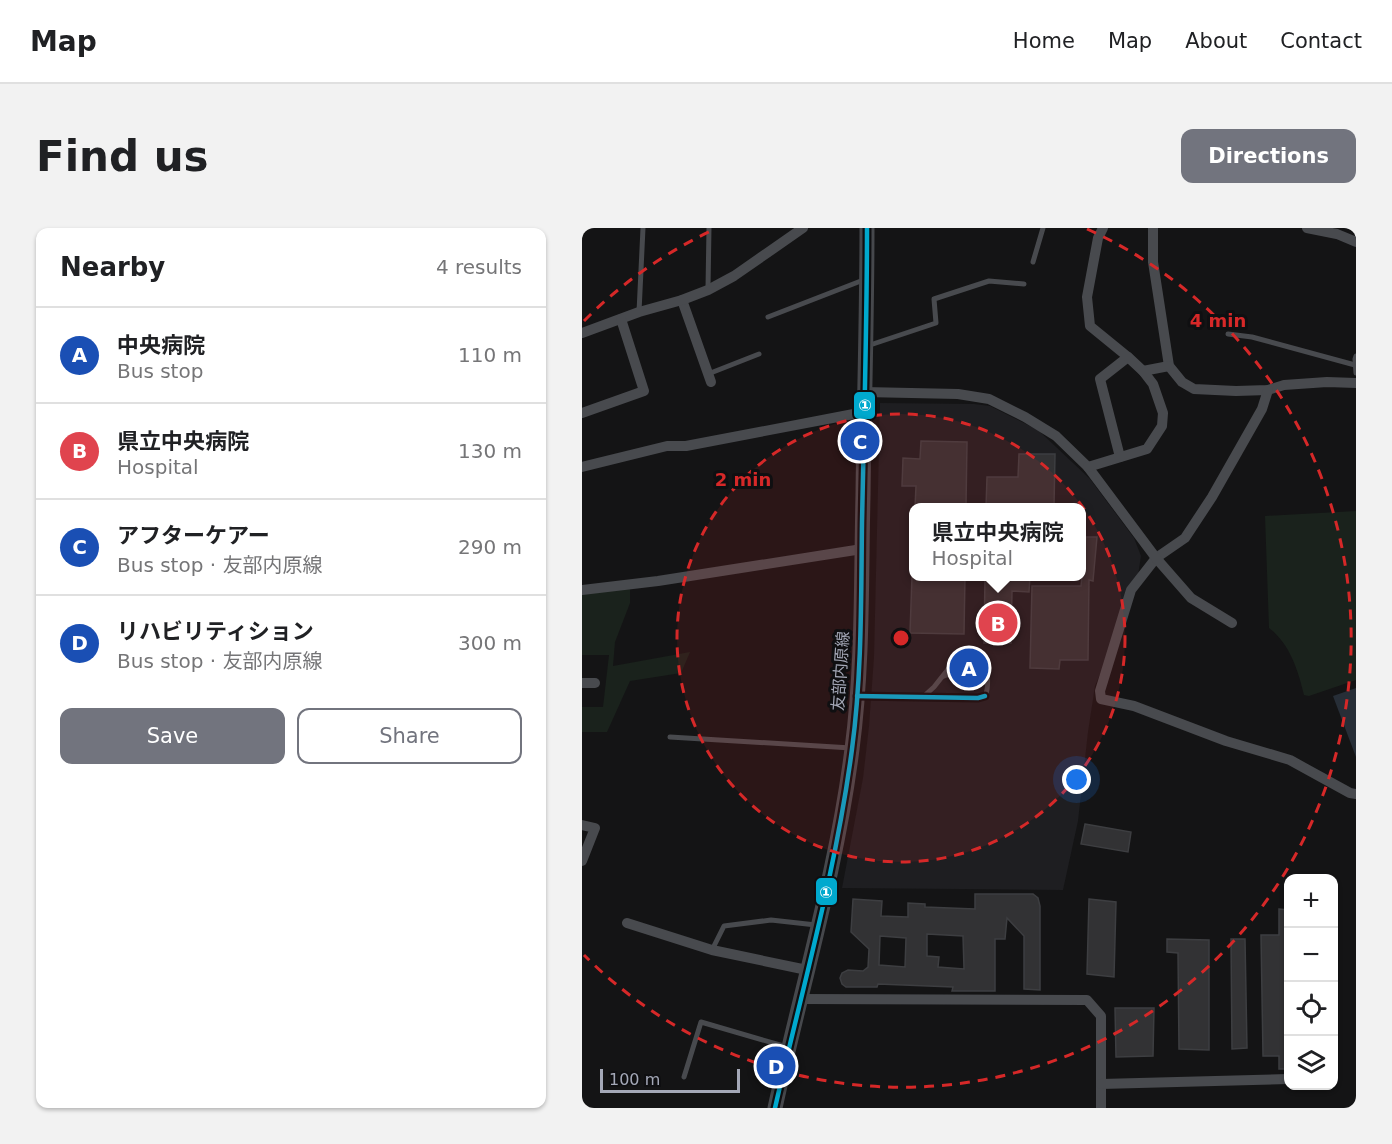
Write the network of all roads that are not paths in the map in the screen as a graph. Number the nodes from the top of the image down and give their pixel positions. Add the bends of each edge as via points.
1 (643, 228) edge
2 (709, 228) edge
3 (803, 228) edge
4 (867, 228) edge
5 (1043, 228) edge
6 (1103, 228) edge
7 (1153, 228) edge
8 (1307, 228) edge
9 (1356, 242) edge
10 (1033, 262) dead end
11 (867, 278) junction
12 (1024, 285) dead end
13 (708, 290) junction
14 (682, 300) junction
15 (639, 312) junction
16 (768, 317) dead end
17 (621, 319) junction
18 (582, 333) edge
19 (1227, 334) dead end
20 (865, 346) junction
21 (759, 354) dead end
22 (1356, 356) edge
23 (1128, 357) junction
24 (1355, 365) edge
25 (1169, 366) junction
26 (1143, 371) junction
27 (1356, 373) edge
28 (710, 378) joint
29 (1356, 384) edge
30 (1268, 390) junction
31 (864, 392) junction
32 (1356, 392) edge
33 (864, 412) junction
34 (582, 413) edge
35 (1119, 457) junction
36 (582, 467) edge
37 (1088, 467) junction
38 (862, 549) junction
39 (1156, 558) junction
40 (582, 590) edge
41 (1232, 623) dead end
42 (942, 676) junction
43 (987, 677) junction
44 (595, 682) dead end
45 (582, 683) edge
46 (857, 696) junction
47 (923, 697) junction
48 (670, 737) dead end
49 (852, 748) junction
50 (1356, 794) edge
51 (582, 825) edge
52 (582, 861) edge
53 (627, 923) dead end
54 (818, 926) junction
55 (712, 950) junction
56 (807, 970) junction
57 (800, 999) junction
58 (788, 1047) junction
59 (684, 1077) dead end
60 (1284, 1079) edge
61 (1101, 1084) junction
62 (776, 1108) edge
63 (1101, 1108) edge

1 - 15 lane
2 - 13 lane
3 - 13 street
4 - 11 main road, 友部内原線
5 - 10 lane
6 - 23 street via 1087,297 1090,326
7 - 25 street via 1153,262
8 - 9 street
11 - 16 lane
11 - 20 main road, 友部内原線
12 - 20 lane via 989,281 934,299 936,324
13 - 14 street
14 - 15 street
14 - 28 street
15 - 17 street
17 - 18 street
17 - 34 street via 644,391
19 - 24 lane
20 - 31 main road, 友部内原線
21 - 28 lane
22 - 24 lane
23 - 26 street
23 - 35 street via 1100,380
24 - 27 lane
25 - 26 street
25 - 30 street via 1194,389
26 - 35 street via 1153,384 1163,413 1162,426 1147,449
29 - 30 street via 1327,382
29 - 32 lane
30 - 39 street via 1262,409 1185,538
31 - 33 main road, 友部内原線
31 - 37 street via 958,394 989,399 1056,436
33 - 36 street via 686,446 667,446
33 - 38 main road, 友部内原線
35 - 37 street
37 - 39 street
38 - 40 street
38 - 46 main road, 友部内原線
39 - 41 street via 1191,598
39 - 50 street via 1131,590 1100,691 1101,699 1134,706 1290,760
42 - 43 lane via 957,672
42 - 43 lane via 957,660 985,663
42 - 47 lane
43 - 47 lane via 987,693 982,698
44 - 45 street
46 - 47 lane
46 - 49 main road, 友部内原線
48 - 49 lane
49 - 54 main road, 友部内原線 via 838,839
51 - 52 street via 595,828
53 - 55 street
54 - 55 lane via 771,920 724,926
54 - 56 main road, 友部内原線
55 - 56 street
56 - 57 main road, 友部内原線
57 - 58 main road, 友部内原線
57 - 61 street via 1087,1000 1101,1016
58 - 59 lane via 701,1022
58 - 62 main road, 友部内原線
60 - 61 street
61 - 63 street

